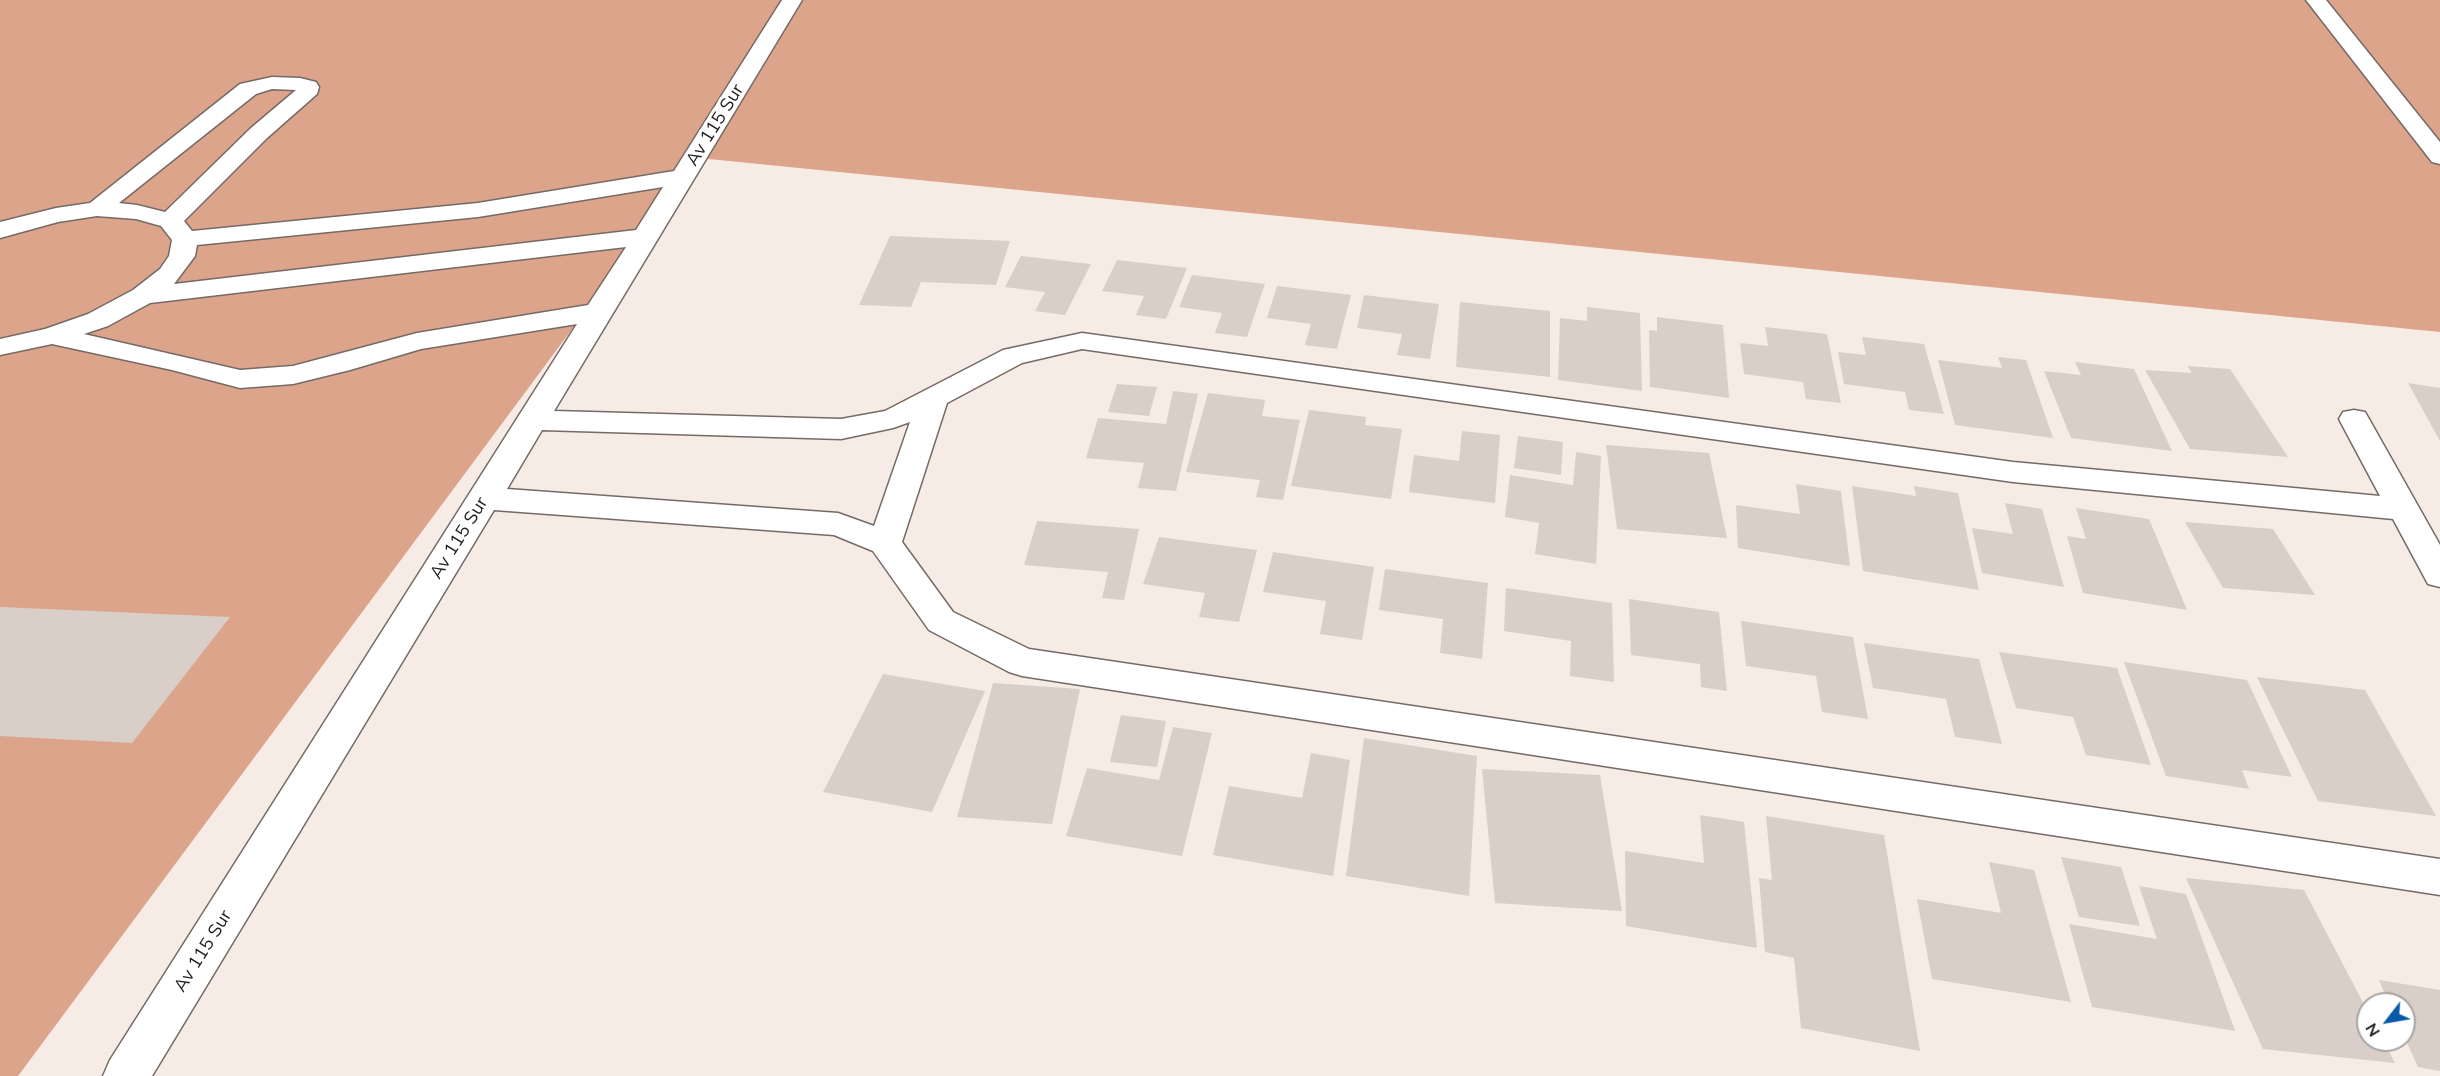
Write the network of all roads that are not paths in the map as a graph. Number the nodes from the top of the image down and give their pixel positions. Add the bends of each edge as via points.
1 (792, 0) edge
2 (2316, 0) edge
3 (199, 130) junction
4 (259, 134) junction
5 (2440, 156) edge
6 (682, 177) junction
7 (97, 209) junction
8 (0, 230) edge
9 (178, 230) junction
10 (645, 237) junction
11 (143, 296) junction
12 (599, 312) junction
13 (52, 336) junction
14 (0, 347) edge
15 (934, 396) junction
16 (2354, 418) dead end
17 (532, 420) junction
18 (483, 498) junction
19 (2403, 509) junction
20 (885, 543) junction
21 (2440, 575) edge
22 (2440, 878) edge
23 (126, 1076) edge

1 - 6 street, Av 115 Sur
2 - 5 street
3 - 4 street
3 - 4 street via 248,89 272,83 308,87 306,94
3 - 7 street
4 - 9 street
6 - 9 street via 478,210
6 - 10 street, Av 115 Sur
7 - 8 street
7 - 9 street via 137,212
9 - 11 street via 183,256 169,275
10 - 11 street
10 - 12 street, Av 115 Sur
11 - 13 street via 98,320
12 - 13 street via 417,341 293,375 240,379
12 - 17 street, Av 115 Sur
13 - 14 street
15 - 17 street via 893,419 841,429
15 - 19 street via 1013,356 1082,341 2013,472
15 - 20 street
16 - 19 street
17 - 18 street, Av 115 Sur
18 - 20 street via 838,524
18 - 23 street, Av 115 Sur
19 - 21 street
20 - 22 street via 941,621 1022,662

